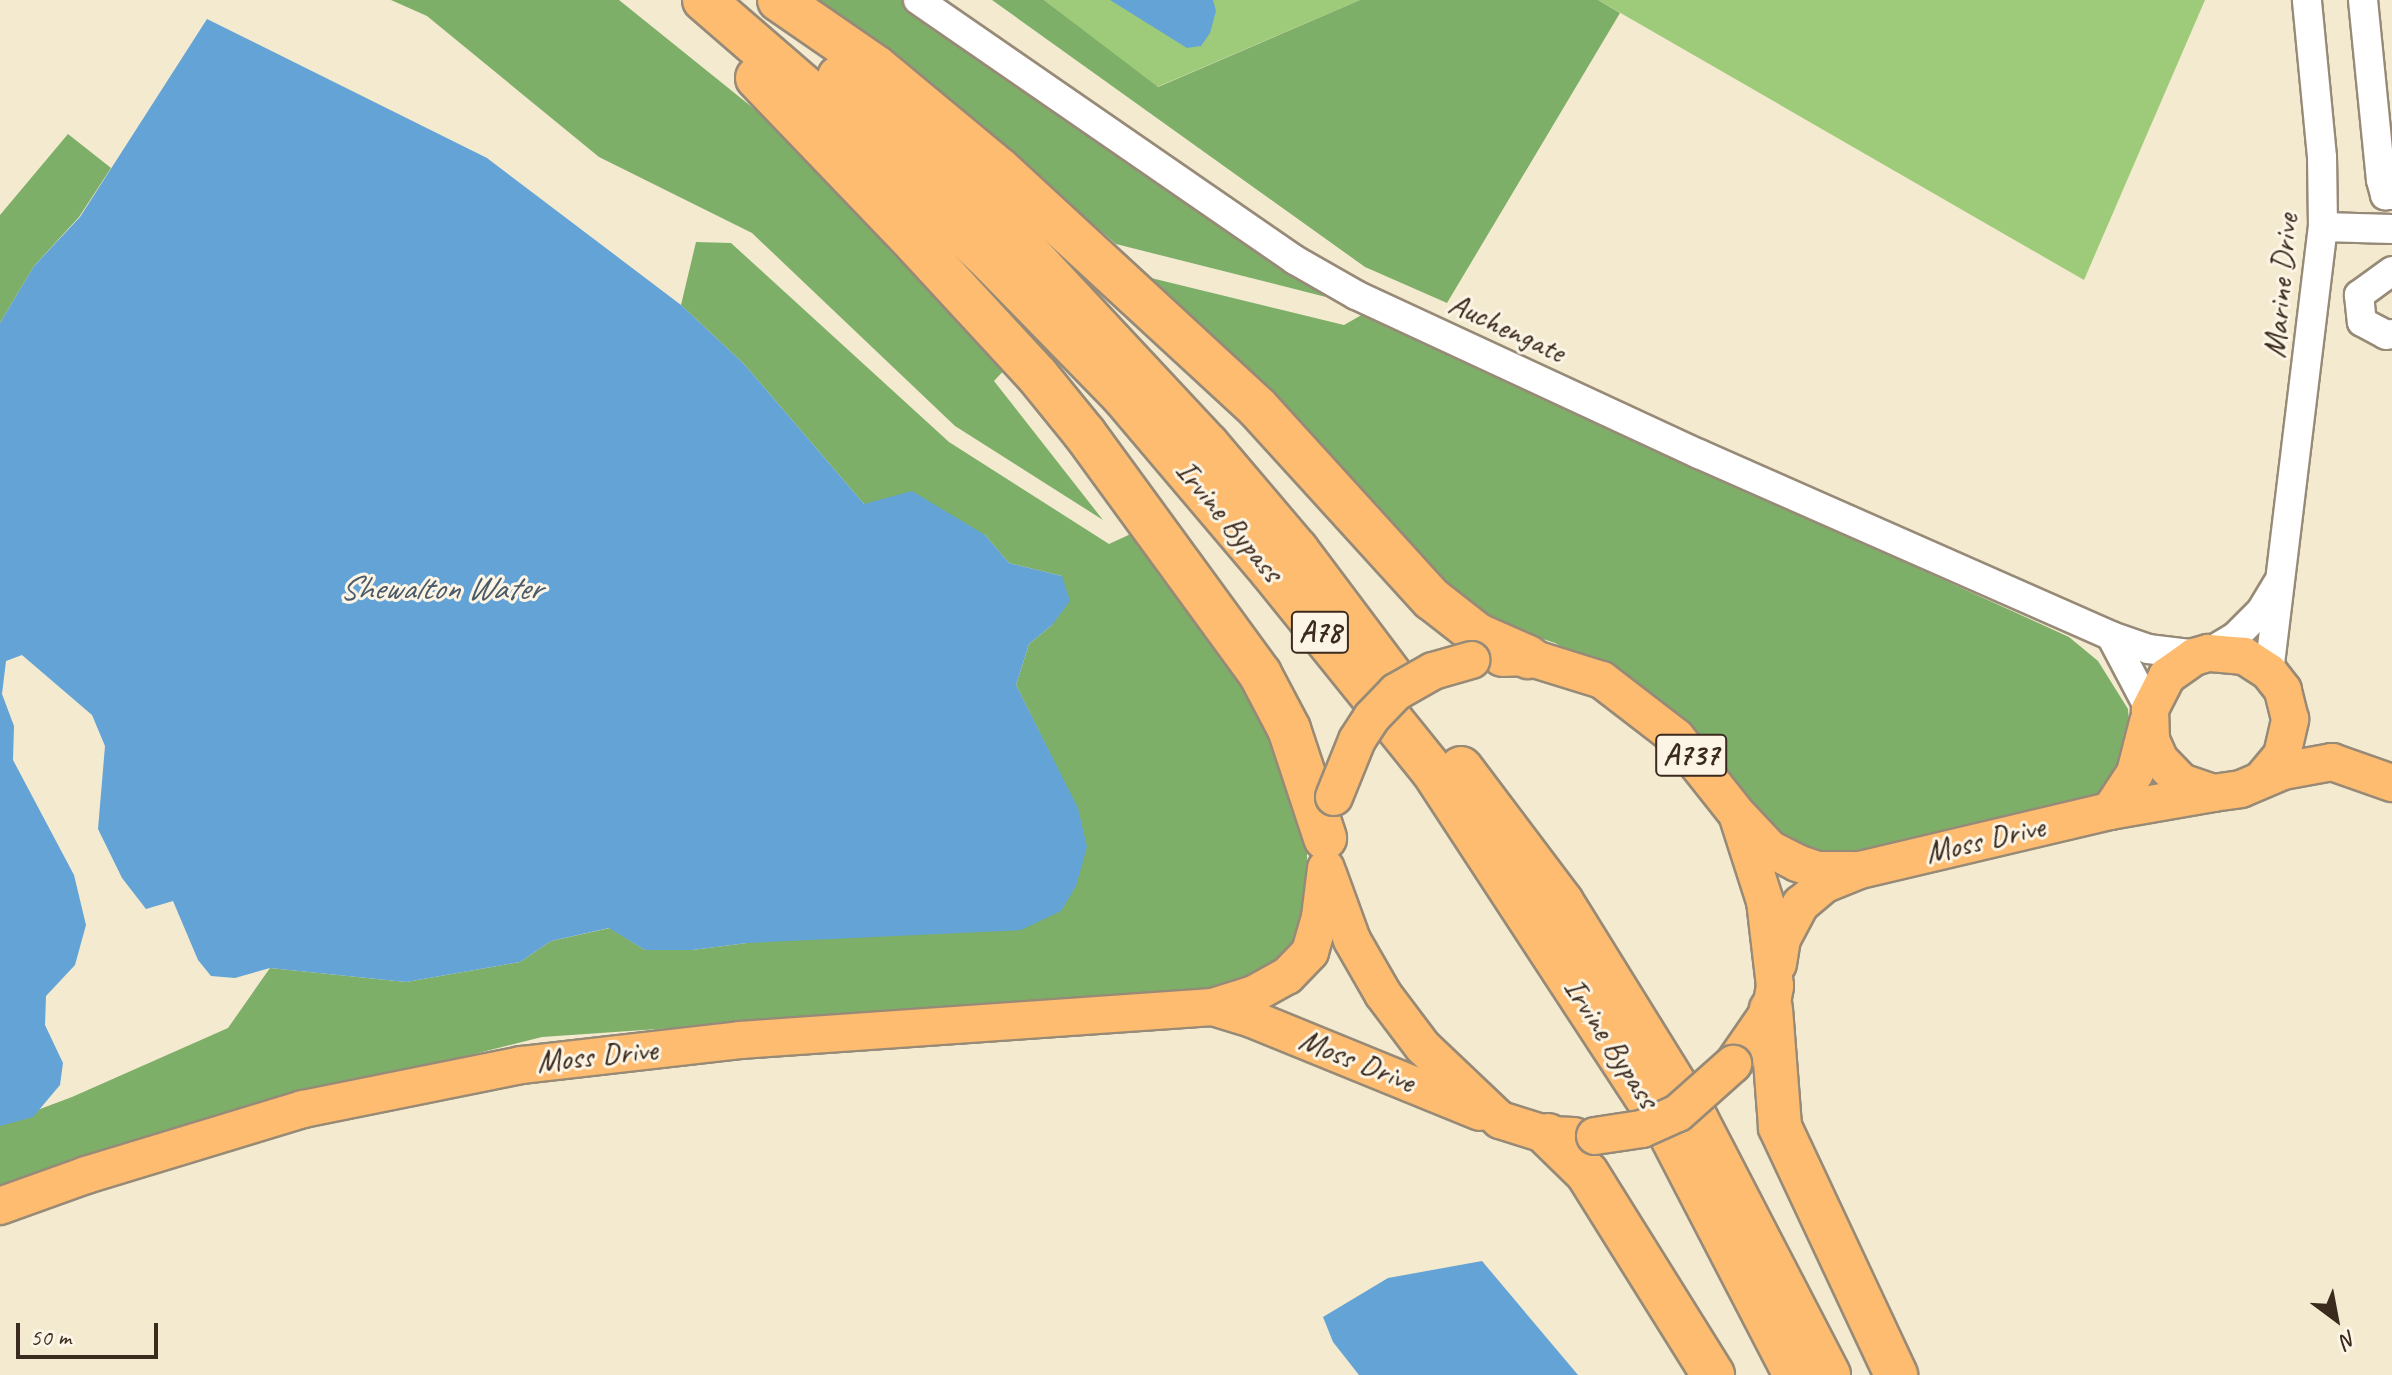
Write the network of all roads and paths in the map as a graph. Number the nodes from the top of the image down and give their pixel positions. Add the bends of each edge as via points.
1 (677, 0) edge
2 (704, 0) edge
3 (751, 0) edge
4 (779, 0) edge
5 (918, 0) edge
6 (2307, 0) edge
7 (2363, 0) edge
8 (2392, 195) edge
9 (2323, 227) junction
10 (2392, 229) edge
11 (2392, 271) edge
12 (2392, 334) edge
13 (2281, 577) junction
14 (2111, 636) junction
15 (2203, 654) junction
16 (1528, 657) junction
17 (2276, 681) junction
18 (2150, 713) junction
19 (2332, 762) junction
20 (2262, 779) junction
21 (2392, 783) edge
22 (2213, 793) junction
23 (2110, 811) junction
24 (1737, 814) junction
25 (1326, 853) junction
26 (1860, 870) junction
27 (1773, 997) junction
28 (1213, 1007) junction
29 (1500, 1120) junction
30 (1548, 1135) junction
31 (0, 1206) edge
32 (1713, 1375) edge
33 (1795, 1375) edge
34 (1829, 1375) edge
35 (1896, 1375) edge

1 - 25 highway via 852,175 1085,434 1260,674 1289,729
2 - 33 highway, Irvine Bypass / A78 via 860,135 1121,394 1432,770 1668,1130
3 - 34 highway, Irvine Bypass / A78 via 1011,234 1208,445 1297,550 1562,902 1697,1120
4 - 16 highway via 876,67 999,169 1257,407 1432,599 1478,635
5 - 14 street, Auchengate via 1295,260 1356,295
6 - 9 street, Marine Drive via 2321,141
7 - 8 street via 2381,180 2385,195
9 - 10 street
9 - 13 street, Marine Drive
11 - 12 street via 2359,295 2362,322
13 - 15 street, Marine Drive via 2261,611 2236,636
13 - 17 street, Marine Drive
14 - 15 street, Auchengate via 2148,649
14 - 18 street
15 - 17 main road via 2244,656
15 - 18 main road via 2167,676
16 - 24 main road, A737 via 1602,680 1641,708 1676,737
16 - 25 main road, A737, bridge via 1471,660 1433,671 1396,692 1357,740 1334,797
17 - 19 main road
17 - 20 main road via 2290,719 2287,743
18 - 22 main road via 2151,740 2160,760 2181,782
18 - 23 main road via 2135,773
19 - 20 main road, A737
19 - 21 main road, A737
20 - 22 main road, A737
22 - 23 main road, Moss Drive / A737
23 - 26 main road, Moss Drive / A737
24 - 26 main road, Moss Drive / A737 via 1770,849 1797,863 1817,870
24 - 27 main road, A737 via 1765,901
25 - 28 main road, Moss Drive via 1320,917 1310,952 1287,976
25 - 29 main road, A737 via 1352,940 1383,994 1423,1047
26 - 27 main road, Moss Drive / A737 via 1825,884 1801,904 1782,939
27 - 30 main road, A737, bridge via 1733,1064 1678,1113 1642,1129
27 - 35 highway via 1772,1070 1780,1127
28 - 29 main road, Moss Drive
28 - 31 main road, Moss Drive via 740,1040 521,1065 303,1109
29 - 30 main road, A737
30 - 32 highway via 1587,1173

